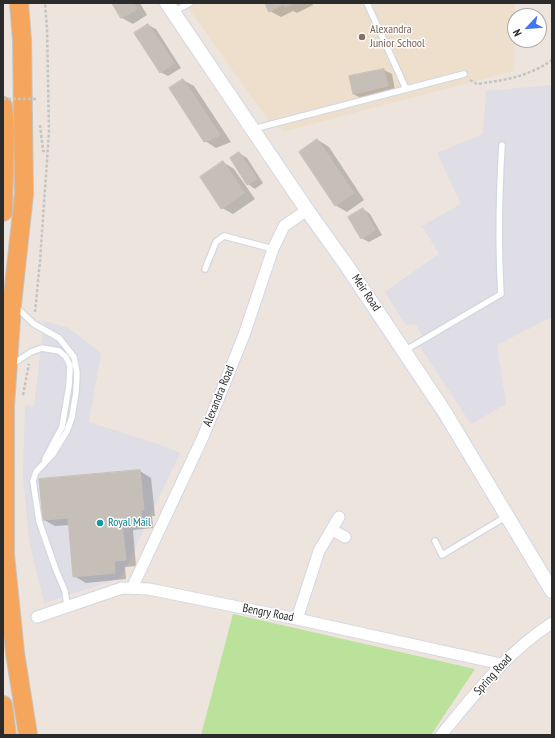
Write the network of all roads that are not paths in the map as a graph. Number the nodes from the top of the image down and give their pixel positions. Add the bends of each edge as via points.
1 (19, 3) edge
2 (190, 3) edge
3 (367, 3) edge
4 (170, 8) edge
5 (464, 74) road end
6 (406, 89) junction
7 (3, 106) edge
8 (253, 129) junction
9 (502, 145) dead end
10 (307, 210) junction
11 (3, 212) edge
12 (273, 250) junction
13 (205, 269) dead end
14 (12, 304) junction
15 (404, 351) junction
16 (8, 368) junction
17 (44, 462) junction
18 (507, 516) junction
19 (339, 517) dead end
20 (332, 530) junction
21 (345, 537) dead end
22 (435, 541) dead end
23 (132, 588) junction
24 (552, 592) edge
25 (67, 606) junction
26 (37, 617) dead end
27 (297, 619) junction
28 (552, 623) edge
29 (501, 664) junction
30 (4, 710) edge
31 (7, 735) edge
32 (28, 735) edge
33 (441, 735) edge

1 - 14 highway via 22,40 24,194
2 - 4 lane
3 - 6 lane
4 - 8 street, Meir Road
5 - 6 lane
6 - 8 lane
7 - 11 highway
8 - 10 street, Meir Road
9 - 15 lane via 498,204 501,294
10 - 12 street, Alexandra Road via 284,226
10 - 15 street, Meir Road
12 - 13 lane via 224,236 216,242
12 - 23 street, Alexandra Road via 244,334 203,437
14 - 16 highway
14 - 17 lane via 34,324 60,338 74,357 77,373 72,417 53,454
15 - 18 street, Meir Road via 444,411
16 - 17 lane via 31,352 42,348 59,352 66,357 70,366 68,397 62,427
16 - 32 highway via 5,406 4,555 15,653
17 - 25 lane via 33,481 39,521 65,592
18 - 22 lane via 442,555
18 - 24 street, Meir Road
19 - 20 street
20 - 21 street
20 - 27 street via 319,551
23 - 25 street, Bengry Road via 122,588
23 - 27 street, Bengry Road via 149,589
25 - 26 street, Bengry Road
27 - 29 street, Bengry Road
28 - 29 street, Spring Road
29 - 33 street, Spring Road
30 - 31 highway

